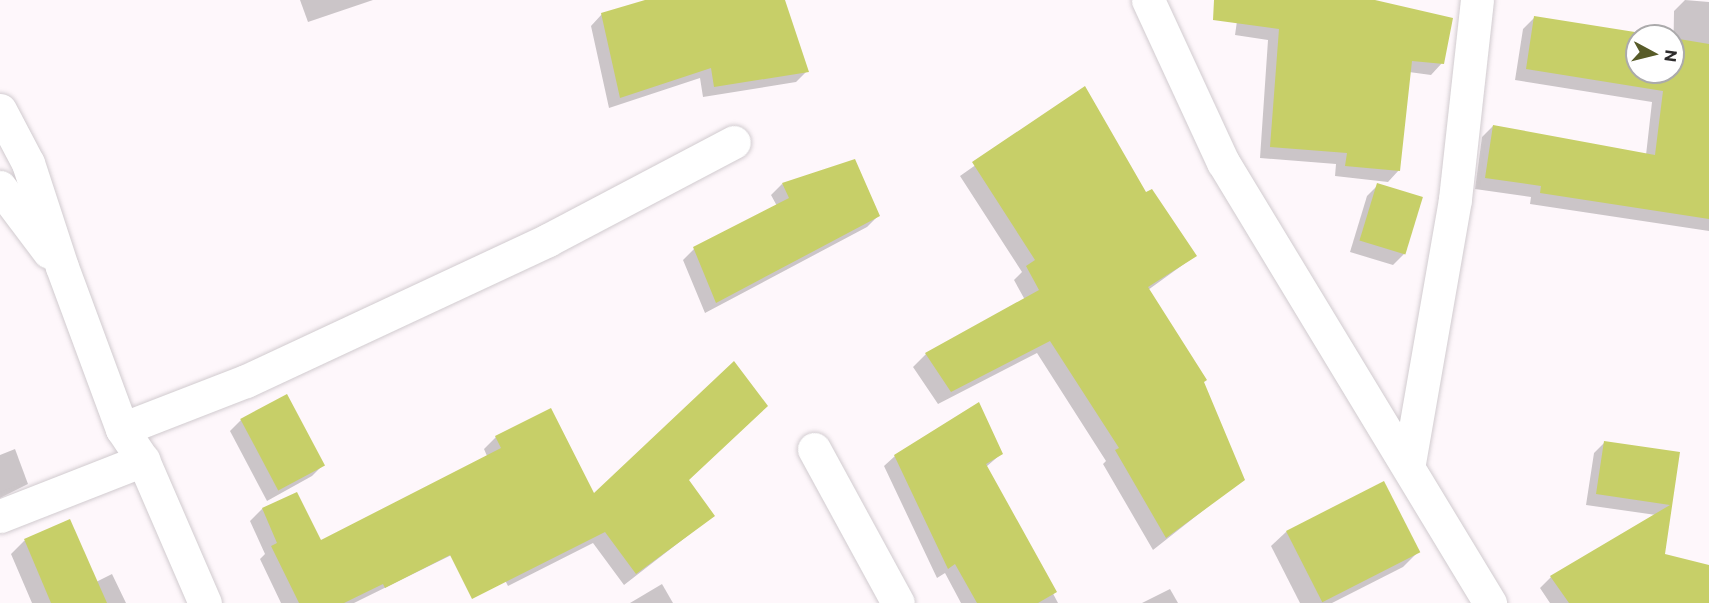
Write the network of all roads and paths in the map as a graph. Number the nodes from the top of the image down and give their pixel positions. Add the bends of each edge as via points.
1 (1148, 0) edge
2 (1478, 0) edge
3 (0, 110) edge
4 (734, 142) dead end
5 (0, 187) edge
6 (62, 267) junction
7 (123, 429) junction
8 (814, 449) dead end
9 (143, 460) junction
10 (1408, 464) junction
11 (0, 516) edge
12 (205, 603) edge
13 (898, 603) edge
14 (1490, 603) edge

1 - 10 street via 1223,162
2 - 10 street via 1455,199
3 - 6 street via 28,163
4 - 7 street via 537,245 246,381
5 - 6 street
6 - 7 street
7 - 9 street
8 - 13 street
9 - 11 street
9 - 12 street
10 - 14 street

